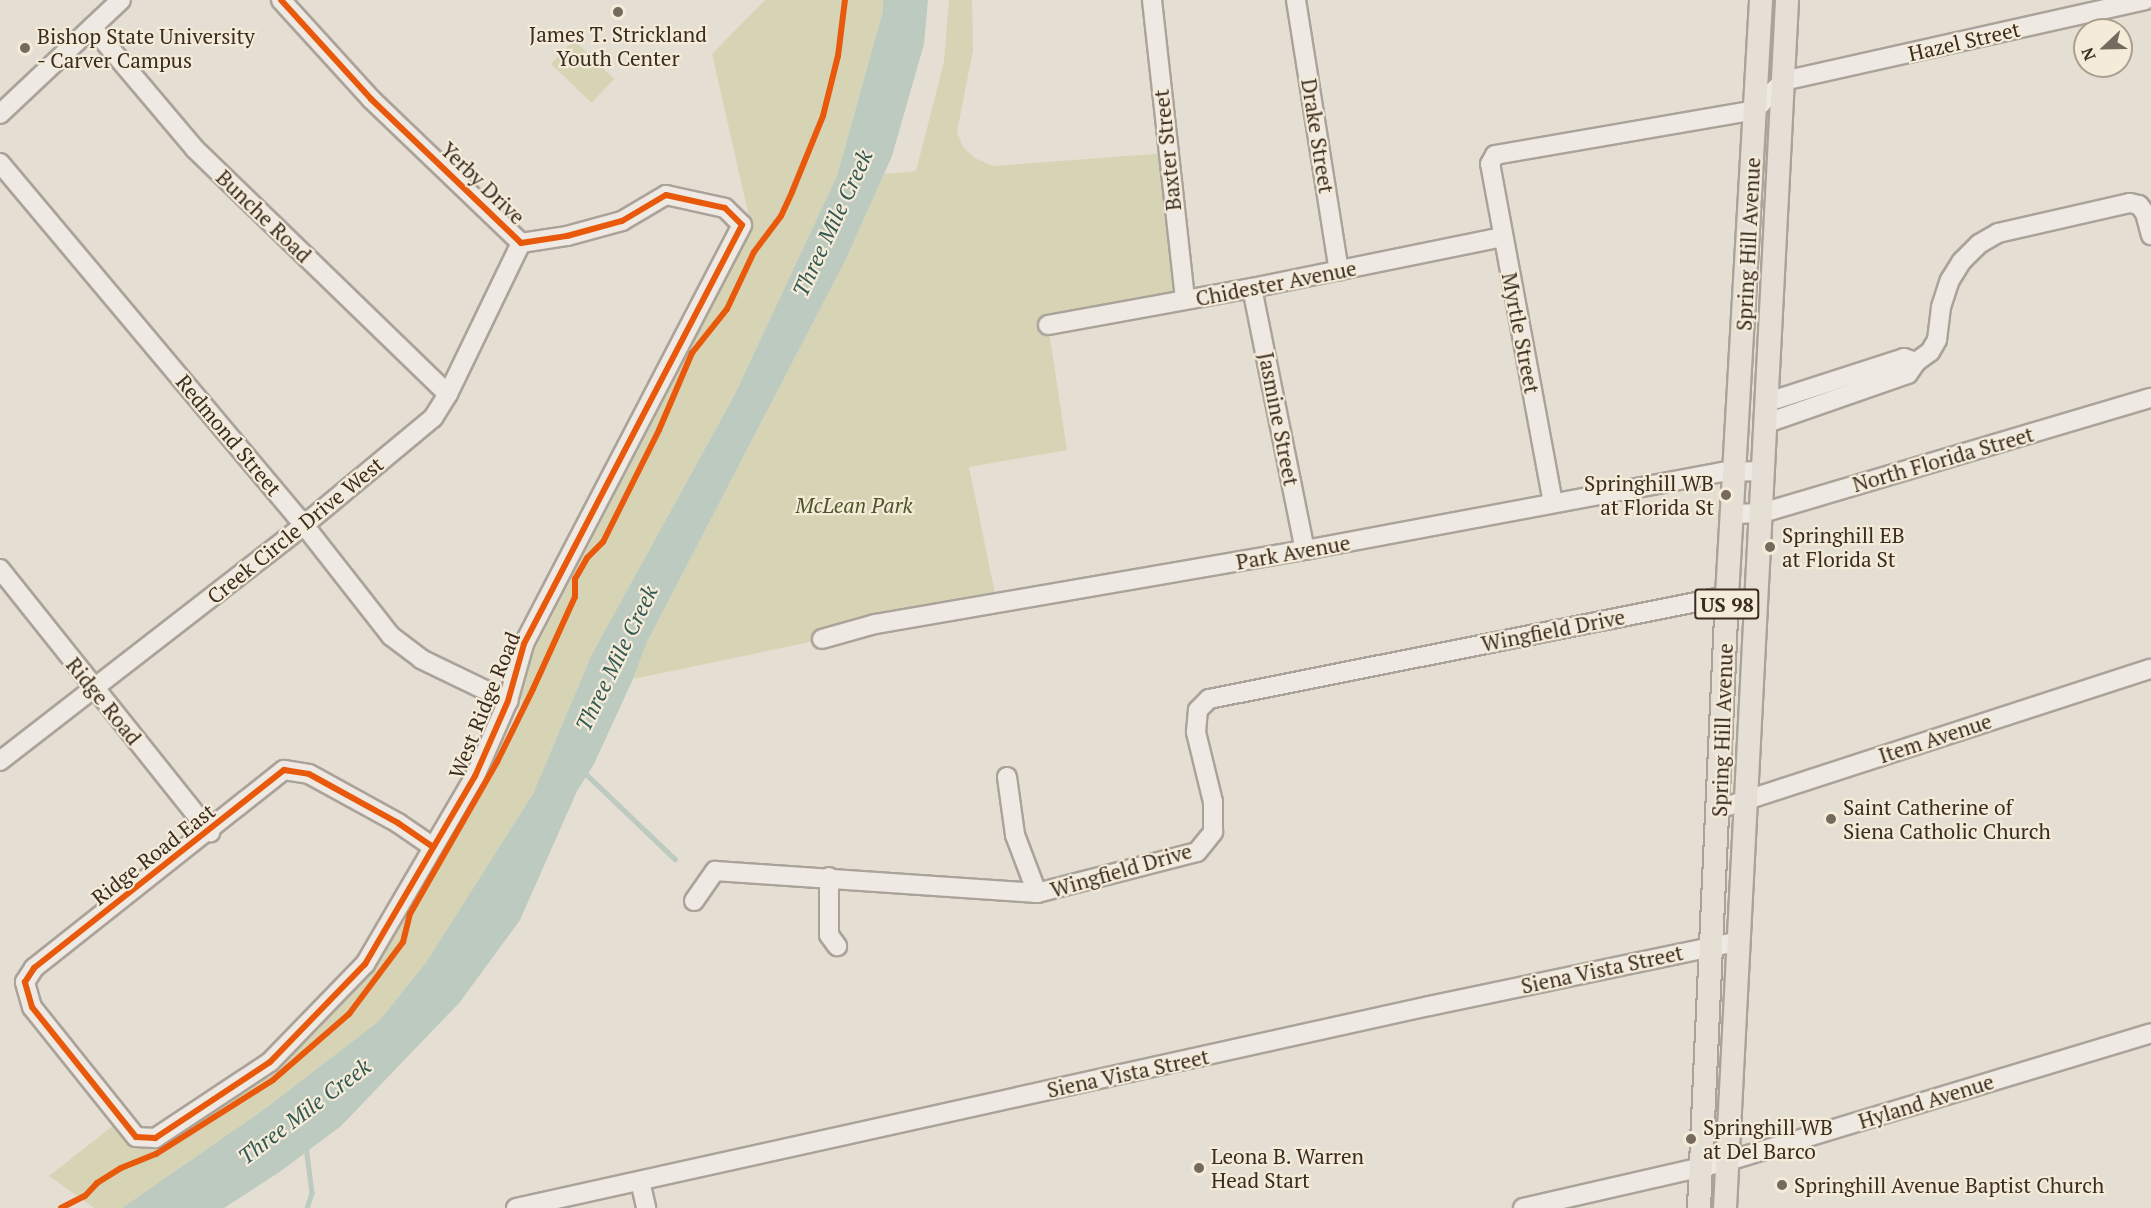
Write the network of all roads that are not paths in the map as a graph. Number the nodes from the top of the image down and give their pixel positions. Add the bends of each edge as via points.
1 (121, 0) edge
2 (281, 0) edge
3 (1152, 0) edge
4 (1296, 0) edge
5 (1761, 0) edge
6 (1787, 0) edge
7 (2145, 0) edge
8 (92, 27) junction
9 (1783, 81) junction
10 (1755, 110) junction
11 (0, 114) edge
12 (0, 163) edge
13 (742, 225) joint
14 (2151, 235) edge
15 (1503, 237) junction
16 (521, 243) junction
17 (1339, 271) junction
18 (1252, 288) junction
19 (1185, 299) junction
20 (1048, 325) dead end
21 (448, 394) junction
22 (2151, 398) edge
23 (1767, 412) junction
24 (1736, 470) junction
25 (1764, 471) junction
26 (1553, 503) junction
27 (1762, 513) junction
28 (1734, 514) junction
29 (304, 525) junction
30 (1305, 550) junction
31 (0, 569) edge
32 (1727, 596) junction
33 (822, 639) dead end
34 (2151, 669) edge
35 (93, 688) junction
36 (508, 701) junction
37 (0, 761) edge
38 (1007, 777) dead end
39 (1747, 800) junction
40 (1719, 809) junction
41 (210, 832) junction
42 (433, 847) junction
43 (829, 877) junction
44 (1037, 893) junction
45 (693, 901) dead end
46 (1740, 940) junction
47 (837, 946) dead end
48 (1712, 946) junction
49 (2151, 1034) edge
50 (136, 1137) joint
51 (1728, 1161) junction
52 (1700, 1167) junction
53 (640, 1181) junction
54 (516, 1208) edge
55 (646, 1208) edge
56 (1523, 1208) edge
57 (1699, 1208) edge
58 (1725, 1208) edge

1 - 8 street
2 - 16 street, Yerby Drive via 371,99
3 - 19 street, Baxter Street
4 - 17 street, Drake Street
5 - 10 main road, Spring Hill Avenue / US 98
6 - 9 main road, Spring Hill Avenue / US 98
7 - 9 street, Hazel Street
8 - 11 street
8 - 21 street, Bunche Road via 195,148
9 - 10 street
9 - 23 main road, Spring Hill Avenue / US 98
10 - 15 street, Myrtle Street via 1495,155 1490,164
10 - 24 main road, Spring Hill Avenue / US 98
12 - 29 street, Redmond Street
13 - 16 street, Yerby Drive via 725,208 666,195 622,221
13 - 36 street, West Ridge Road via 524,644
14 - 23 street via 2145,213 2139,205 2130,203 1998,233 1962,261 1950,280 1941,307 1937,339 1908,374
15 - 17 street, Chidester Avenue
15 - 26 street, Myrtle Street
16 - 21 street, Creek Circle Drive West
17 - 18 street, Chidester Avenue
18 - 19 street, Chidester Avenue
18 - 30 street, Jasmine Street
19 - 20 street, Chidester Avenue
21 - 29 street, Creek Circle Drive West via 434,418
22 - 27 street, North Florida Street
23 - 25 main road, Spring Hill Avenue / US 98
24 - 25 street, Park Avenue
24 - 26 street, Park Avenue
24 - 28 main road, Spring Hill Avenue / US 98
25 - 27 main road, Spring Hill Avenue / US 98
26 - 30 street, Park Avenue
27 - 28 street, North Florida Street
27 - 39 main road, Spring Hill Avenue / US 98
28 - 32 main road, Spring Hill Avenue / US 98
29 - 35 street, Creek Circle Drive West
29 - 36 street, Redmond Street via 391,636 422,658
30 - 33 street, Park Avenue via 875,624
31 - 35 street, Ridge Road
32 - 40 main road, Spring Hill Avenue / US 98
32 - 44 street, Wingfield Drive via 1209,699 1198,710 1196,732 1213,802 1213,832 1197,852
34 - 39 street, Item Avenue
35 - 37 street, Creek Circle Drive West
35 - 41 street, Ridge Road
36 - 42 street, West Ridge Road via 476,776
38 - 44 street via 1014,835
39 - 40 street, Item Avenue
39 - 46 main road, Spring Hill Avenue / US 98
40 - 48 main road, Spring Hill Avenue / US 98
41 - 42 street, Ridge Road East via 284,771 309,774
41 - 50 street, Ridge Road East via 34,968 25,982 32,1007
42 - 50 street, West Ridge Road via 365,964 270,1062 155,1138
43 - 44 street, Wingfield Drive
43 - 45 street, Wingfield Drive via 715,871
43 - 47 street via 829,935
46 - 48 street, Siena Vista Street
46 - 51 main road, Spring Hill Avenue / US 98
48 - 52 main road, Spring Hill Avenue / US 98
48 - 53 street, Siena Vista Street
49 - 51 street, Hyland Avenue
51 - 52 street, Hyland Avenue
51 - 58 main road, Spring Hill Avenue / US 98
52 - 56 street, Hyland Avenue
52 - 57 main road, Spring Hill Avenue / US 98
53 - 54 street, Siena Vista Street
53 - 55 street

